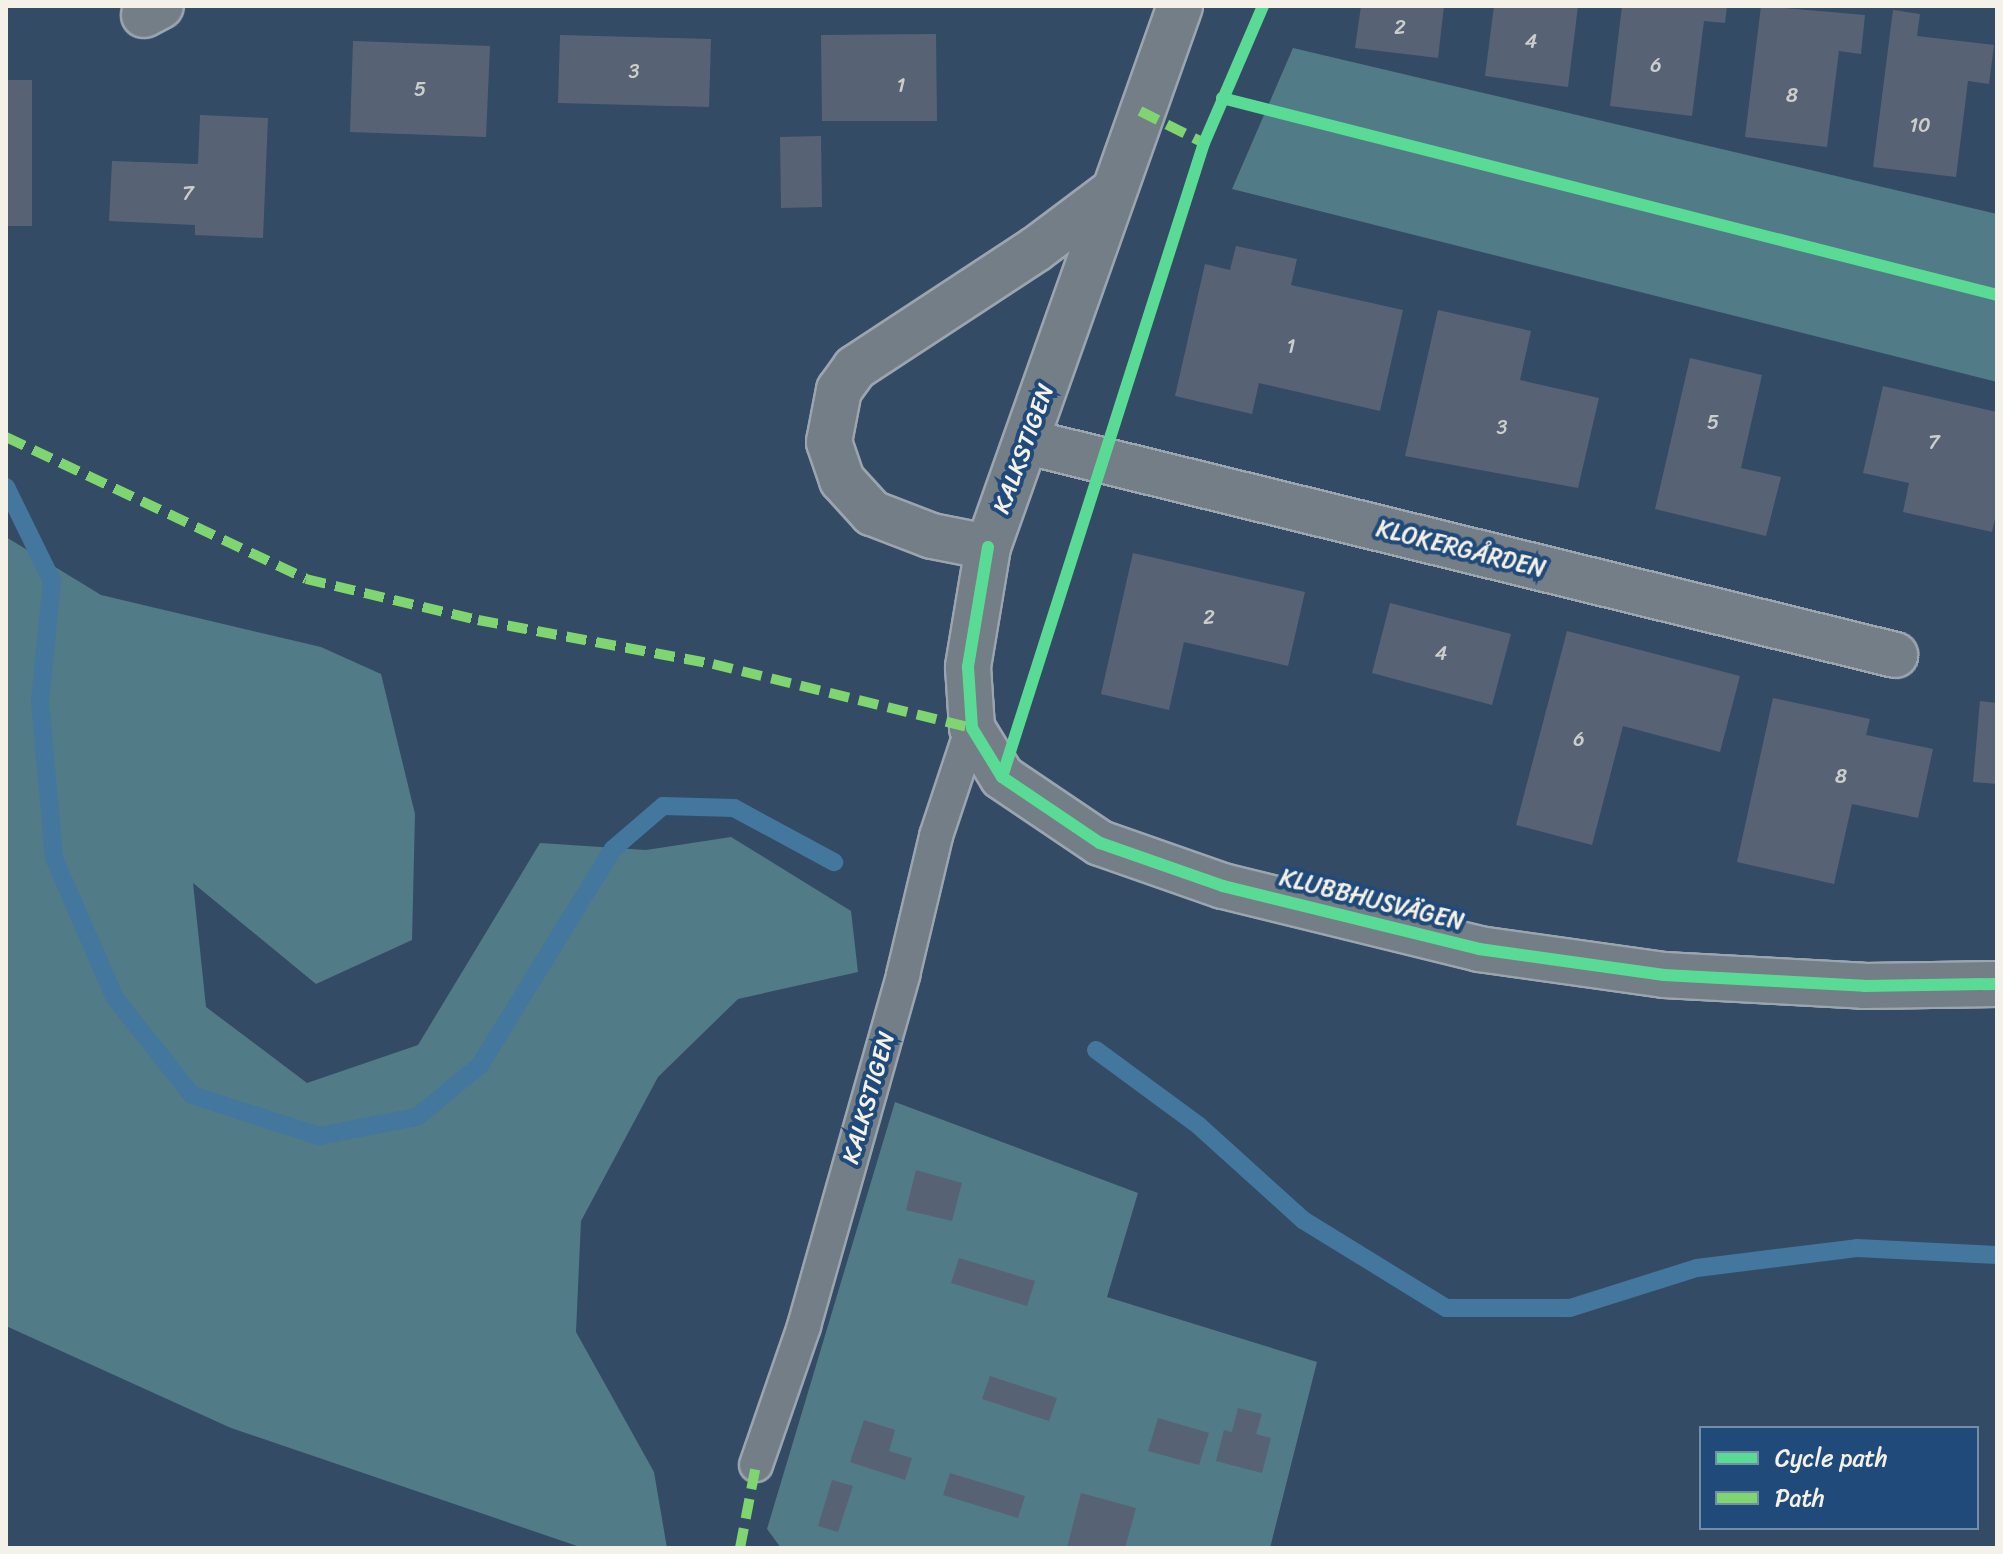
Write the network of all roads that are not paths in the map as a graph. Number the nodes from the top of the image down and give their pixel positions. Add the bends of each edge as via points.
1 (1180, 6) edge
2 (1112, 192) junction
3 (1028, 442) junction
4 (988, 547) junction
5 (1895, 655) dead end
6 (972, 728) junction
7 (1997, 984) edge
8 (756, 1465) dead end

1 - 2 street, KALKSTIGEN
2 - 3 street, KALKSTIGEN
2 - 4 street via 1036,249 877,352 855,368 839,390 831,419 832,462 854,497 899,526
3 - 4 street, KALKSTIGEN
3 - 5 street, KLOKERGÅRDEN
4 - 6 street, KLUBBHUSVÄGEN via 968,667
6 - 7 street, KLUBBHUSVÄGEN via 1002,777 1100,843 1223,886 1298,905 1479,949 1664,975 1864,986
6 - 8 lane, KALKSTIGEN via 936,836 903,975 804,1326

